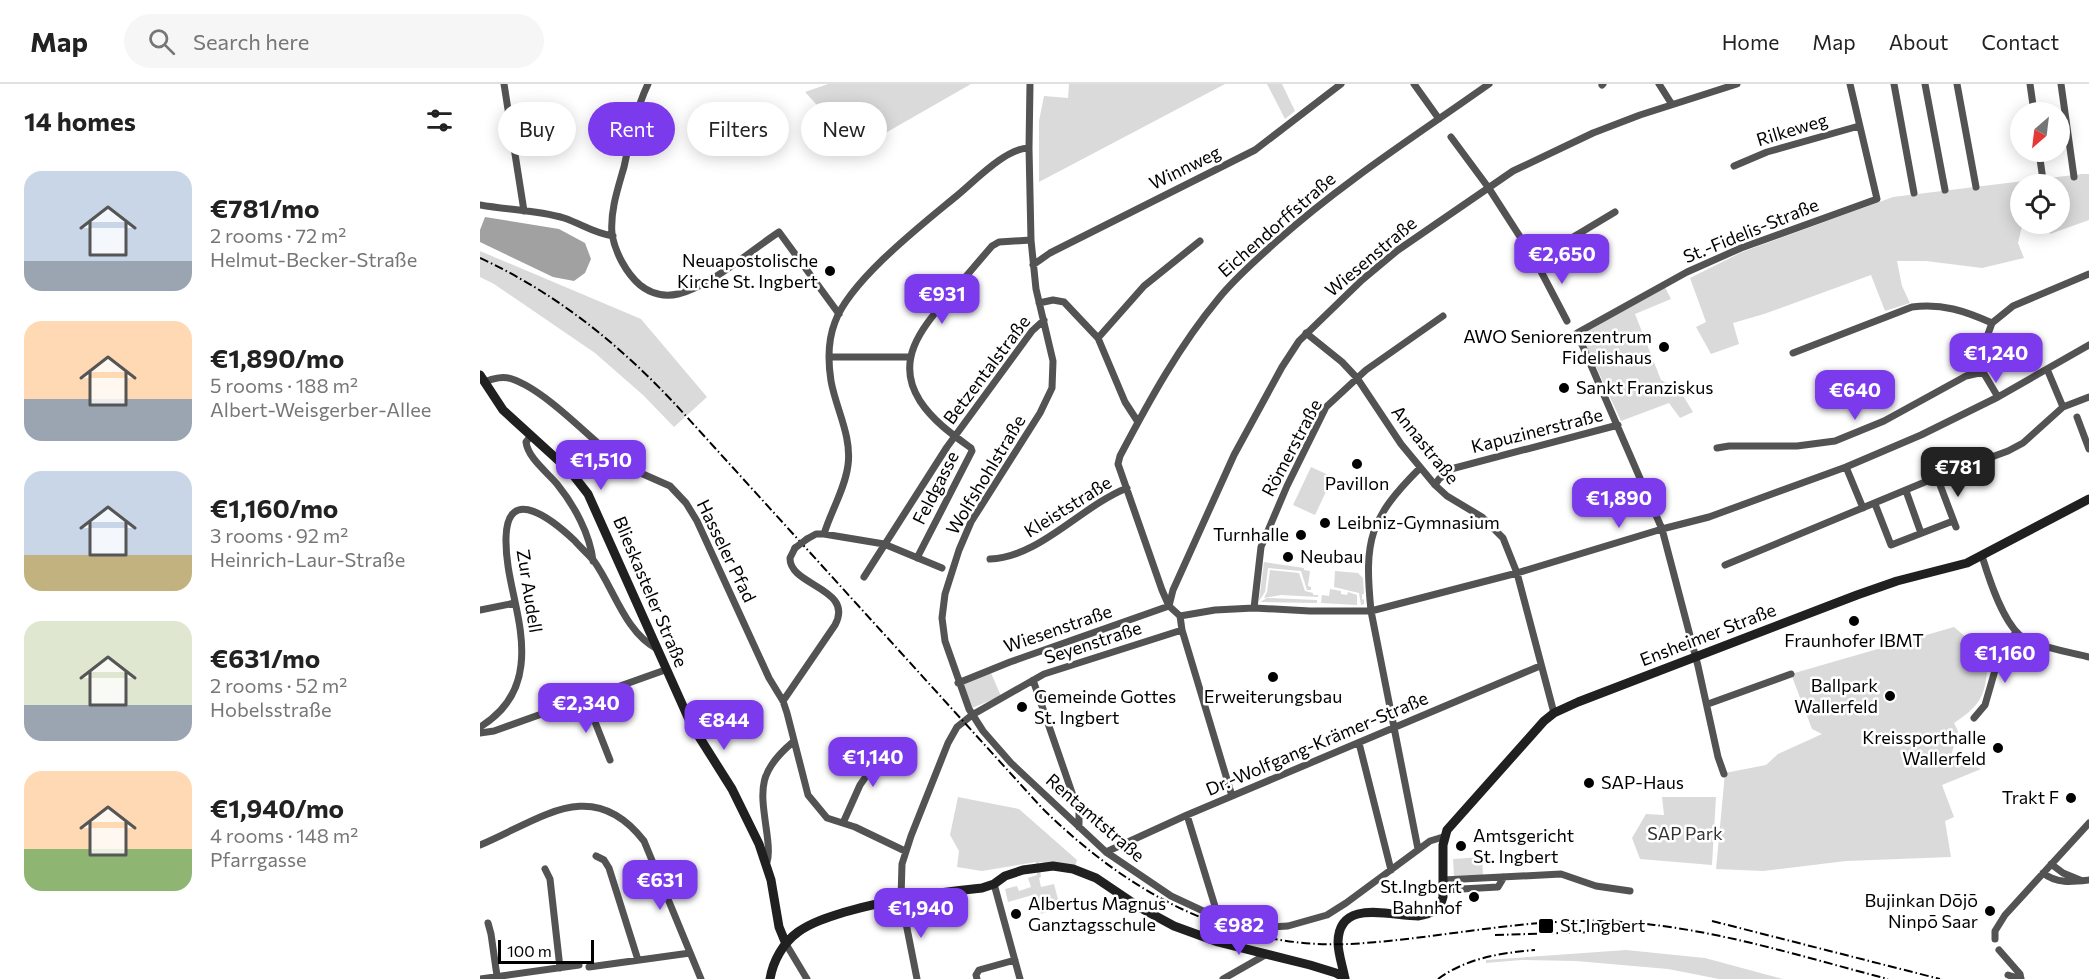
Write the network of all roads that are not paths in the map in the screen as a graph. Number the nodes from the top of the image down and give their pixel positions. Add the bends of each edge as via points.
1 (504, 84) edge
2 (648, 84) edge
3 (1030, 84) edge
4 (1341, 84) edge
5 (1414, 84) edge
6 (1489, 84) edge
7 (1659, 84) edge
8 (1737, 84) edge
9 (1850, 84) edge
10 (1894, 84) edge
11 (1925, 84) edge
12 (1957, 84) edge
13 (2030, 84) edge
14 (2061, 84) edge
15 (2033, 102) edge
16 (1671, 104) junction
17 (1439, 119) junction
18 (1859, 126) junction
19 (1451, 137) dead end
20 (1029, 148) junction
21 (1734, 166) dead end
22 (2074, 177) dead end
23 (1488, 187) junction
24 (1976, 187) dead end
25 (1945, 190) dead end
26 (1914, 193) dead end
27 (480, 205) edge
28 (524, 211) junction
29 (1615, 212) dead end
30 (613, 236) junction
31 (1031, 240) junction
32 (1200, 242) dead end
33 (1535, 260) junction
34 (1033, 265) junction
35 (2089, 274) edge
36 (1039, 303) junction
37 (839, 314) junction
38 (1443, 316) dead end
39 (1044, 320) junction
40 (1568, 321) dead end
41 (1992, 323) junction
42 (1306, 333) junction
43 (1098, 338) junction
44 (2089, 345) edge
45 (1793, 353) dead end
46 (829, 357) junction
47 (911, 357) junction
48 (2047, 369) junction
49 (1983, 372) junction
50 (482, 378) edge
51 (1357, 378) junction
52 (2089, 397) edge
53 (1998, 398) junction
54 (2063, 406) junction
55 (2077, 417) dead end
56 (1138, 422) junction
57 (1618, 425) junction
58 (955, 436) junction
59 (530, 437) junction
60 (1717, 448) dead end
61 (2089, 449) edge
62 (1846, 467) junction
63 (1420, 468) junction
64 (1937, 477) junction
65 (1435, 485) junction
66 (1127, 488) junction
67 (1906, 491) junction
68 (2089, 499) edge
69 (1875, 504) junction
70 (1863, 508) junction
71 (1662, 529) junction
72 (1921, 533) junction
73 (824, 534) junction
74 (884, 544) junction
75 (1982, 556) junction
76 (917, 558) junction
77 (990, 559) dead end
78 (593, 561) junction
79 (1725, 565) dead end
80 (942, 568) dead end
81 (1517, 573) junction
82 (864, 578) dead end
83 (515, 603) junction
84 (1169, 606) junction
85 (1254, 608) junction
86 (480, 610) edge
87 (1371, 611) junction
88 (1180, 616) junction
89 (1182, 630) junction
90 (2016, 632) junction
91 (657, 649) junction
92 (2089, 657) edge
93 (1695, 659) junction
94 (1540, 666) junction
95 (665, 670) junction
96 (1791, 674) dead end
97 (1033, 680) junction
98 (958, 683) junction
99 (586, 699) junction
100 (783, 701) junction
101 (1707, 704) junction
102 (1554, 713) junction
103 (972, 715) junction
104 (1974, 718) dead end
105 (480, 727) edge
106 (1393, 729) junction
107 (480, 733) edge
108 (793, 741) junction
109 (1359, 743) junction
110 (888, 745) dead end
111 (610, 760) dead end
112 (1724, 774) dead end
113 (1232, 796) junction
114 (1187, 815) junction
115 (843, 823) junction
116 (2089, 823) edge
117 (1079, 827) junction
118 (1443, 837) junction
119 (480, 845) edge
120 (1418, 849) junction
121 (905, 851) junction
122 (1106, 852) junction
123 (596, 856) dead end
124 (766, 862) junction
125 (2051, 864) junction
126 (545, 869) dead end
127 (1391, 870) junction
128 (2043, 873) junction
129 (1504, 877) junction
130 (2087, 881) edge
131 (993, 884) junction
132 (1444, 885) junction
133 (1630, 891) dead end
134 (901, 898) junction
135 (1218, 916) junction
136 (488, 923) dead end
137 (1995, 939) dead end
138 (786, 944) junction
139 (1999, 950) dead end
140 (690, 953) junction
141 (1267, 954) junction
142 (638, 960) junction
143 (1015, 960) junction
144 (579, 965) dead end
145 (589, 967) dead end
146 (560, 968) junction
147 (2008, 975) dead end
148 (497, 976) junction
149 (480, 979) edge
150 (701, 979) edge
151 (770, 979) edge
152 (807, 979) edge
153 (917, 979) edge
154 (977, 979) edge
155 (1020, 979) edge
156 (1223, 979) edge
157 (1345, 979) edge
158 (2021, 979) edge

1 - 28 street
2 - 30 street via 613,210
3 - 20 street, Betzentalstraße
4 - 34 street, Winnweg via 1255,150
5 - 17 street
6 - 17 street, Eichendorffstraße
7 - 16 street
8 - 16 street, Wiesenstraße
9 - 18 street
10 - 26 street
11 - 25 street
12 - 24 street
13 - 15 street
14 - 22 street
16 - 23 street, Wiesenstraße via 1542,156
17 - 56 street, Eichendorffstraße via 1307,214 1220,296 1186,341
18 - 21 street, Rilkeweg via 1767,152
18 - 57 street, St.-Fidelis-Straße via 1877,199 1741,248 1687,272 1577,333
19 - 23 street
20 - 31 street, Betzentalstraße
20 - 37 street via 1005,156 915,230 873,270
23 - 33 street
23 - 42 street, Wiesenstraße via 1398,250
27 - 28 street
28 - 30 street via 566,219
29 - 33 street
30 - 37 street via 628,273 645,289 665,295 704,284 779,232
31 - 34 street, Betzentalstraße
31 - 47 street via 992,246 926,324
32 - 43 street via 1144,286
33 - 40 street
34 - 36 street, Betzentalstraße
35 - 41 street via 2013,306
36 - 39 street, Betzentalstraße
36 - 43 street via 1064,302
37 - 46 street
38 - 51 street, Römerstraße
39 - 58 street, Betzentalstraße
39 - 98 street, Wolfshohlstraße via 1053,361 1052,388 971,522 945,594 943,630
41 - 45 street via 1950,307 1925,305
41 - 49 street via 1984,345
42 - 51 street, Annastraße
42 - 84 street, Wiesenstraße via 1282,367 1234,455
43 - 56 street via 1125,402
44 - 48 street
46 - 47 street
46 - 73 street via 849,454 845,480
47 - 58 street via 912,383 921,402
48 - 53 street
48 - 54 street
49 - 53 street
49 - 60 street via 1971,374 1884,421 1835,441
50 - 59 main road, Blieskasteler Straße via 503,410
50 - 100 street, Hasseler Pfad via 513,379 528,387 559,408 617,460 678,493 697,521
51 - 63 street, Annastraße
51 - 85 street, Römerstraße via 1326,407 1272,519 1261,547
52 - 54 street
53 - 62 street
54 - 64 street via 2023,443
55 - 61 street
56 - 66 street, Eichendorffstraße via 1118,464
57 - 65 street, Kapuzinerstraße via 1451,469
57 - 71 street
58 - 74 street, Betzentalstraße
58 - 76 street, Feldgasse via 972,451
59 - 78 street via 527,448 559,486 578,517
59 - 91 main road, Blieskasteler Straße via 570,471 588,494
62 - 70 street
62 - 71 street via 1740,507
63 - 65 street, Annastraße
63 - 87 street via 1392,497 1374,528 1367,571
64 - 67 street
64 - 72 street via 1954,524
65 - 81 street, Annastraße via 1497,530
66 - 77 street, Kleiststraße via 1098,502 1032,548
66 - 84 street, Eichendorffstraße
67 - 69 street
67 - 72 street
68 - 75 main road, Ensheimer Straße
69 - 70 street
69 - 72 street via 1891,544
70 - 79 street
71 - 81 street
71 - 93 street
73 - 74 street
73 - 100 street, bridge via 807,539 790,558 793,568 836,601 840,614
74 - 76 street
74 - 82 street, Betzentalstraße
75 - 90 street via 2004,613
75 - 93 main road, Ensheimer Straße via 1956,567 1898,581
76 - 80 street
78 - 83 street, Zur Audell via 552,521 532,510 518,510 508,521 506,539
78 - 91 street, Zur Audell via 639,635
81 - 87 street
81 - 94 street, Annastraße
83 - 86 street
83 - 105 street, Zur Audell via 521,640 519,678 502,710
84 - 88 street
84 - 98 street, Wiesenstraße
85 - 87 street
85 - 88 street
87 - 106 street
88 - 89 street
89 - 97 street, Seyenstraße via 1058,668
89 - 113 street
90 - 92 street via 2027,640
90 - 104 street via 2000,653 1985,705
91 - 95 main road, Blieskasteler Straße
93 - 101 street
93 - 102 main road, Ensheimer Straße
94 - 102 street, Annastraße
94 - 106 street, Dr.-Wolfgang-Krämer-Straße
95 - 99 street
95 - 124 main road, Blieskasteler Straße via 691,724 732,789
96 - 101 street
97 - 103 street, Seyenstraße
97 - 117 street via 1079,813
98 - 103 street, Wolfshohlstraße
99 - 107 street
99 - 111 street
100 - 108 street, Hasseler Pfad
101 - 112 street
102 - 118 main road, Ensheimer Straße
103 - 117 street, Rentamtstraße via 1011,763
103 - 121 street, Seyenstraße via 952,734
106 - 109 street, Dr.-Wolfgang-Krämer-Straße
106 - 120 street
108 - 115 street, Hasseler Pfad via 808,795 827,818
108 - 124 street via 772,764 763,782 769,849
109 - 113 street, Dr.-Wolfgang-Krämer-Straße
109 - 127 street
110 - 115 street via 860,785
113 - 114 street, Dr.-Wolfgang-Krämer-Straße
114 - 122 street, Dr.-Wolfgang-Krämer-Straße
114 - 135 street
115 - 121 street, Hasseler Pfad
116 - 125 street
117 - 122 street, Rentamtstraße
118 - 120 street, Rentamtstraße
118 - 132 main road
119 - 140 street via 556,811 582,805 609,811 634,828 644,841
120 - 127 street, Rentamtstraße
121 - 134 street, Seyenstraße
122 - 135 street, Rentamtstraße via 1171,896
123 - 142 street via 609,868
124 - 138 main road, Blieskasteler Straße
125 - 128 street
125 - 130 street via 2073,879
126 - 146 street via 550,879
127 - 135 street, Rentamtstraße via 1338,908 1301,924 1253,926
128 - 130 street via 2056,881
128 - 137 street via 2005,915 1995,931
129 - 132 street
129 - 132 street via 1498,887
129 - 133 street via 1561,874 1596,886
131 - 134 main road
131 - 141 main road via 1023,870 1053,866 1072,869 1096,878 1174,926
131 - 143 street
132 - 157 main road via 1441,904 1432,913 1353,914 1342,928 1338,942
134 - 138 main road via 821,920
134 - 153 street, Seyenstraße
136 - 148 street
138 - 151 main road
138 - 152 street, Blieskasteler Straße
139 - 158 street
140 - 142 street
140 - 150 street
141 - 156 street
141 - 157 main road via 1333,972
142 - 145 street
143 - 154 street via 979,970
143 - 155 street
144 - 146 street
146 - 148 street
147 - 158 street
148 - 149 street

